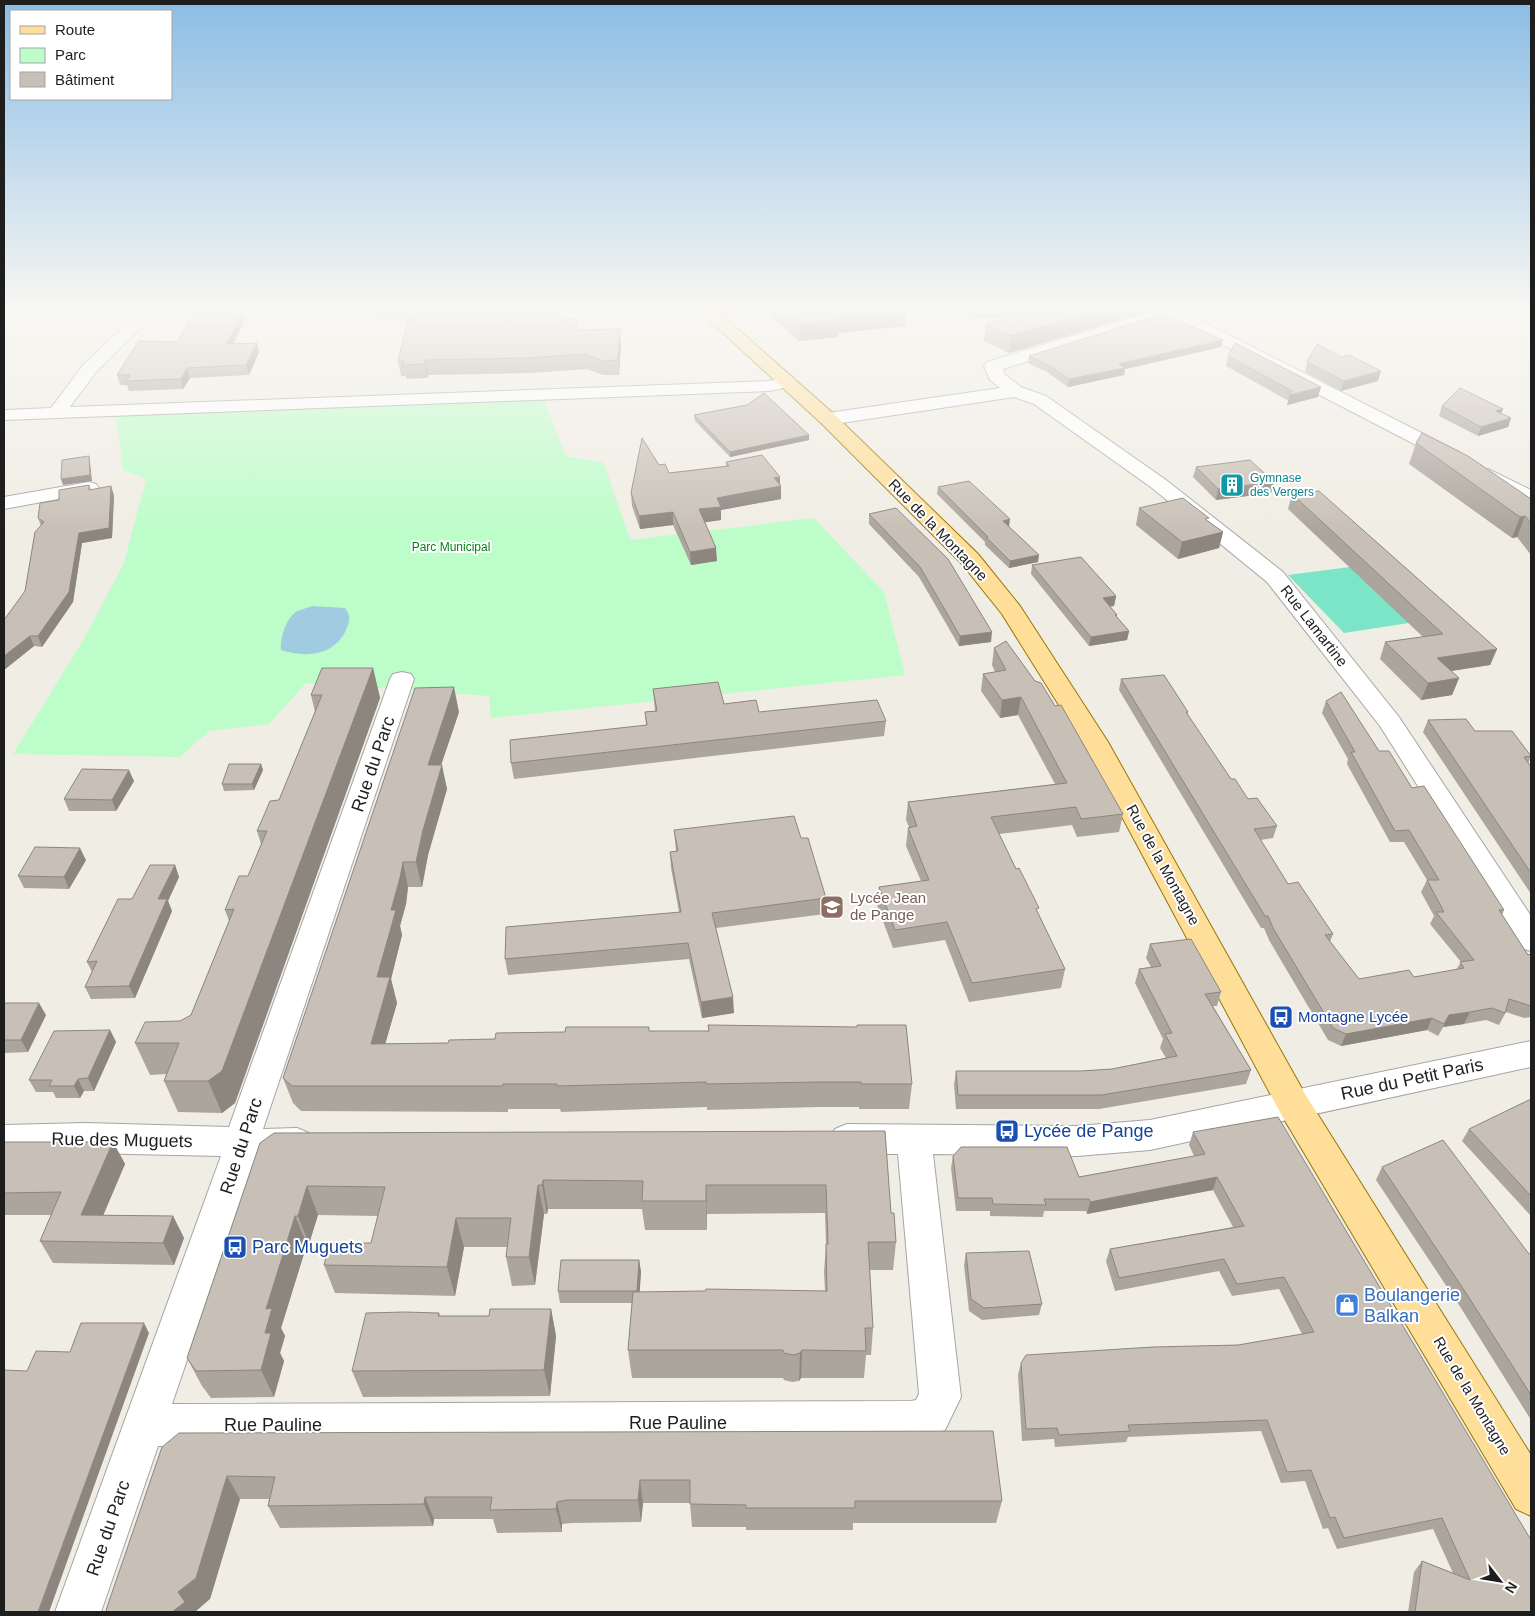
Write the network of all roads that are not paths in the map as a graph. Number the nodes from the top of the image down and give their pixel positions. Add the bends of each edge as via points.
1 (79, 382) edge
2 (786, 382) edge
3 (788, 382) edge
4 (1005, 382) edge
5 (1308, 382) edge
6 (1016, 391) junction
7 (56, 413) junction
8 (4, 415) edge
9 (828, 419) junction
10 (89, 488) edge
11 (1531, 498) edge
12 (4, 503) edge
13 (402, 679) dead end
14 (1531, 940) edge
15 (1531, 1054) edge
16 (1293, 1104) junction
17 (815, 1139) edge
18 (914, 1139) junction
19 (4, 1140) edge
20 (330, 1143) edge
21 (239, 1144) junction
22 (144, 1425) junction
23 (1531, 1494) edge
24 (78, 1612) edge

1 - 7 street
2 - 7 street via 769,386
3 - 9 main road, Rue de la Montagne
4 - 6 street
5 - 11 street
6 - 9 street
6 - 14 street, Rue Lamartine via 1040,400 1159,484 1275,577 1390,722
7 - 8 street
9 - 16 main road, Rue de la Montagne via 970,560 1012,611 1096,742
10 - 12 street
13 - 21 street, Rue du Parc
15 - 16 street, Rue du Petit Paris
16 - 18 street, Rue du Petit Paris via 1150,1135 1077,1140
16 - 23 main road, Rue de la Montagne
17 - 18 street, Rue du Petit Paris
18 - 22 street, Rue Pauline via 940,1398 930,1416 911,1422
19 - 21 street, Rue des Muguets via 85,1138
20 - 21 street, Rue des Muguets
21 - 22 street, Rue du Parc via 241,1148 234,1172
22 - 24 street, Rue du Parc

